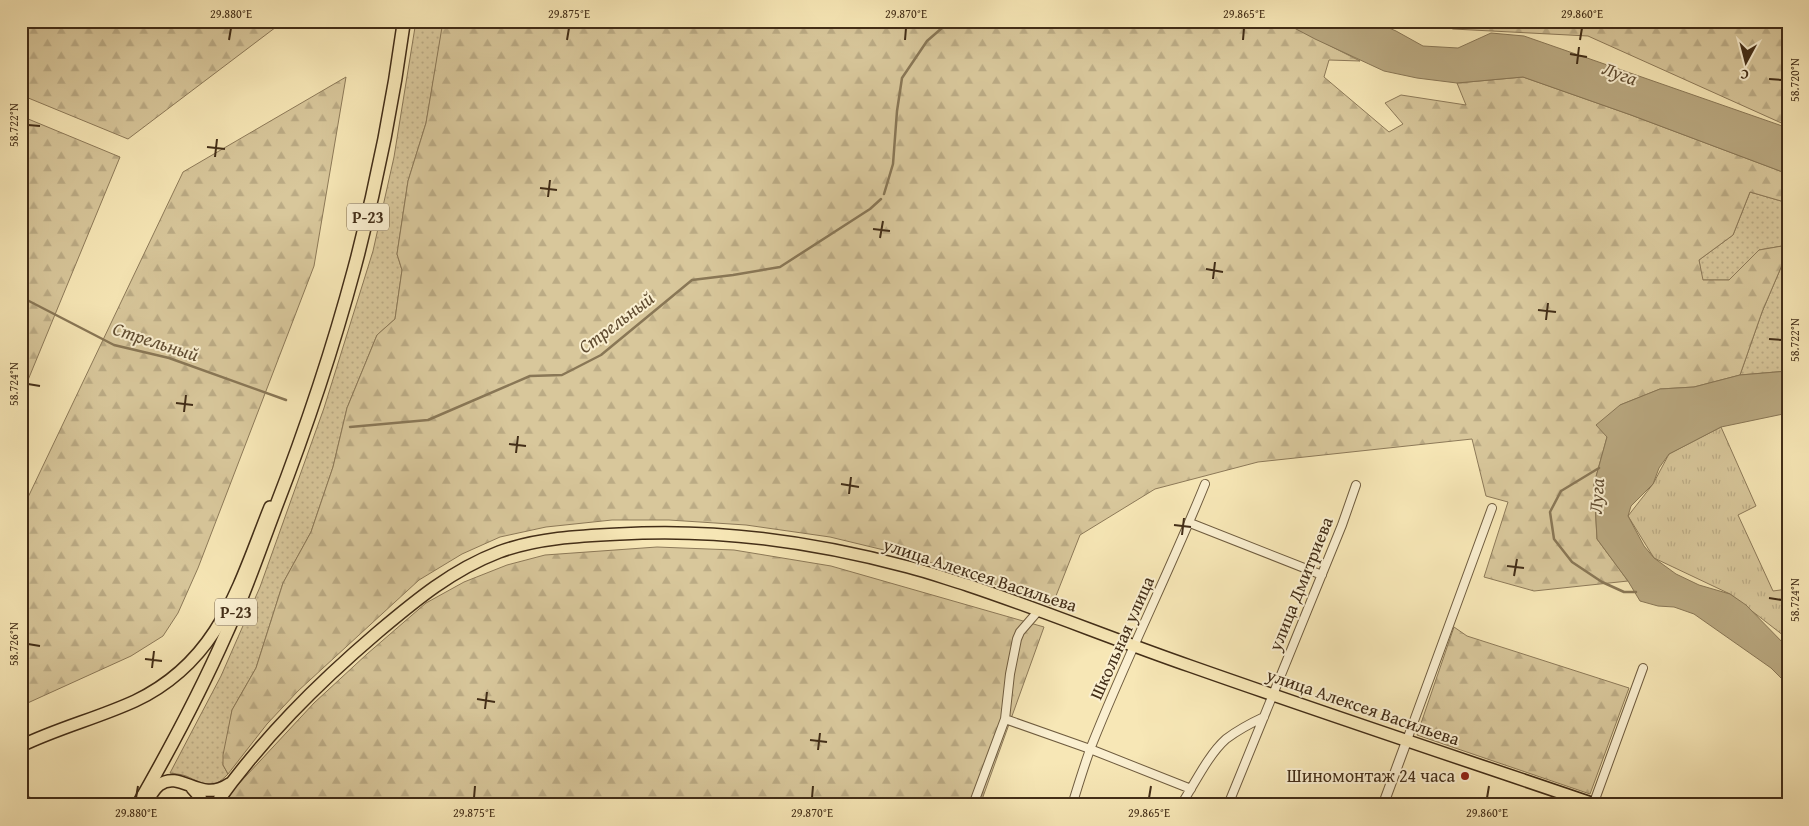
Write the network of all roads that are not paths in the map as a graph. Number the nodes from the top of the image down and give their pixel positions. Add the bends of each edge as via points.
1 (404, 21) edge
2 (312, 409) junction
3 (1205, 484) dead end
4 (1356, 485) dead end
5 (1492, 508) dead end
6 (1190, 523) junction
7 (1322, 575) junction
8 (1039, 610) junction
9 (1133, 647) junction
10 (1643, 668) dead end
11 (1272, 695) junction
12 (1264, 717) junction
13 (1005, 718) junction
14 (1407, 740) junction
15 (21, 746) edge
16 (1090, 749) junction
17 (231, 782) junction
18 (190, 786) junction
19 (1191, 789) junction
20 (21, 802) edge
21 (1594, 804) edge
22 (30, 805) edge
23 (138, 805) edge
24 (146, 805) edge
25 (203, 805) edge
26 (215, 805) edge
27 (973, 805) edge
28 (1072, 805) edge
29 (1181, 805) edge
30 (1228, 805) edge
31 (1383, 805) edge

1 - 2 highway, Р-23 via 375,189 360,252
2 - 15 main road via 230,604 199,653 177,675 151,693
2 - 23 highway, Р-23 via 227,633
3 - 6 street, Школьная улица
4 - 7 street, улица Дмитриева
5 - 14 street
6 - 7 street
6 - 9 street, Школьная улица
7 - 11 street, улица Дмитриева
8 - 9 main road, улица Алексея Васильева
8 - 13 street via 1017,639
8 - 17 main road, улица Алексея Васильева via 911,568 797,543 697,533 644,532 564,538 522,545 481,559 417,599 284,718
9 - 11 main road, улица Алексея Васильева
9 - 16 street, Школьная улица
10 - 21 street
11 - 12 street, улица Дмитриева
11 - 14 main road, улица Алексея Васильева
12 - 19 street via 1224,741
12 - 30 street, улица Дмитриева
13 - 16 street
13 - 27 street
14 - 21 main road, улица Алексея Васильева
14 - 31 street
16 - 19 street
16 - 28 street, Школьная улица
17 - 18 main road via 210,791
17 - 26 main road, улица Алексея Васильева
18 - 24 main road via 176,781 164,783 154,791
18 - 25 main road
19 - 29 street
20 - 22 highway

